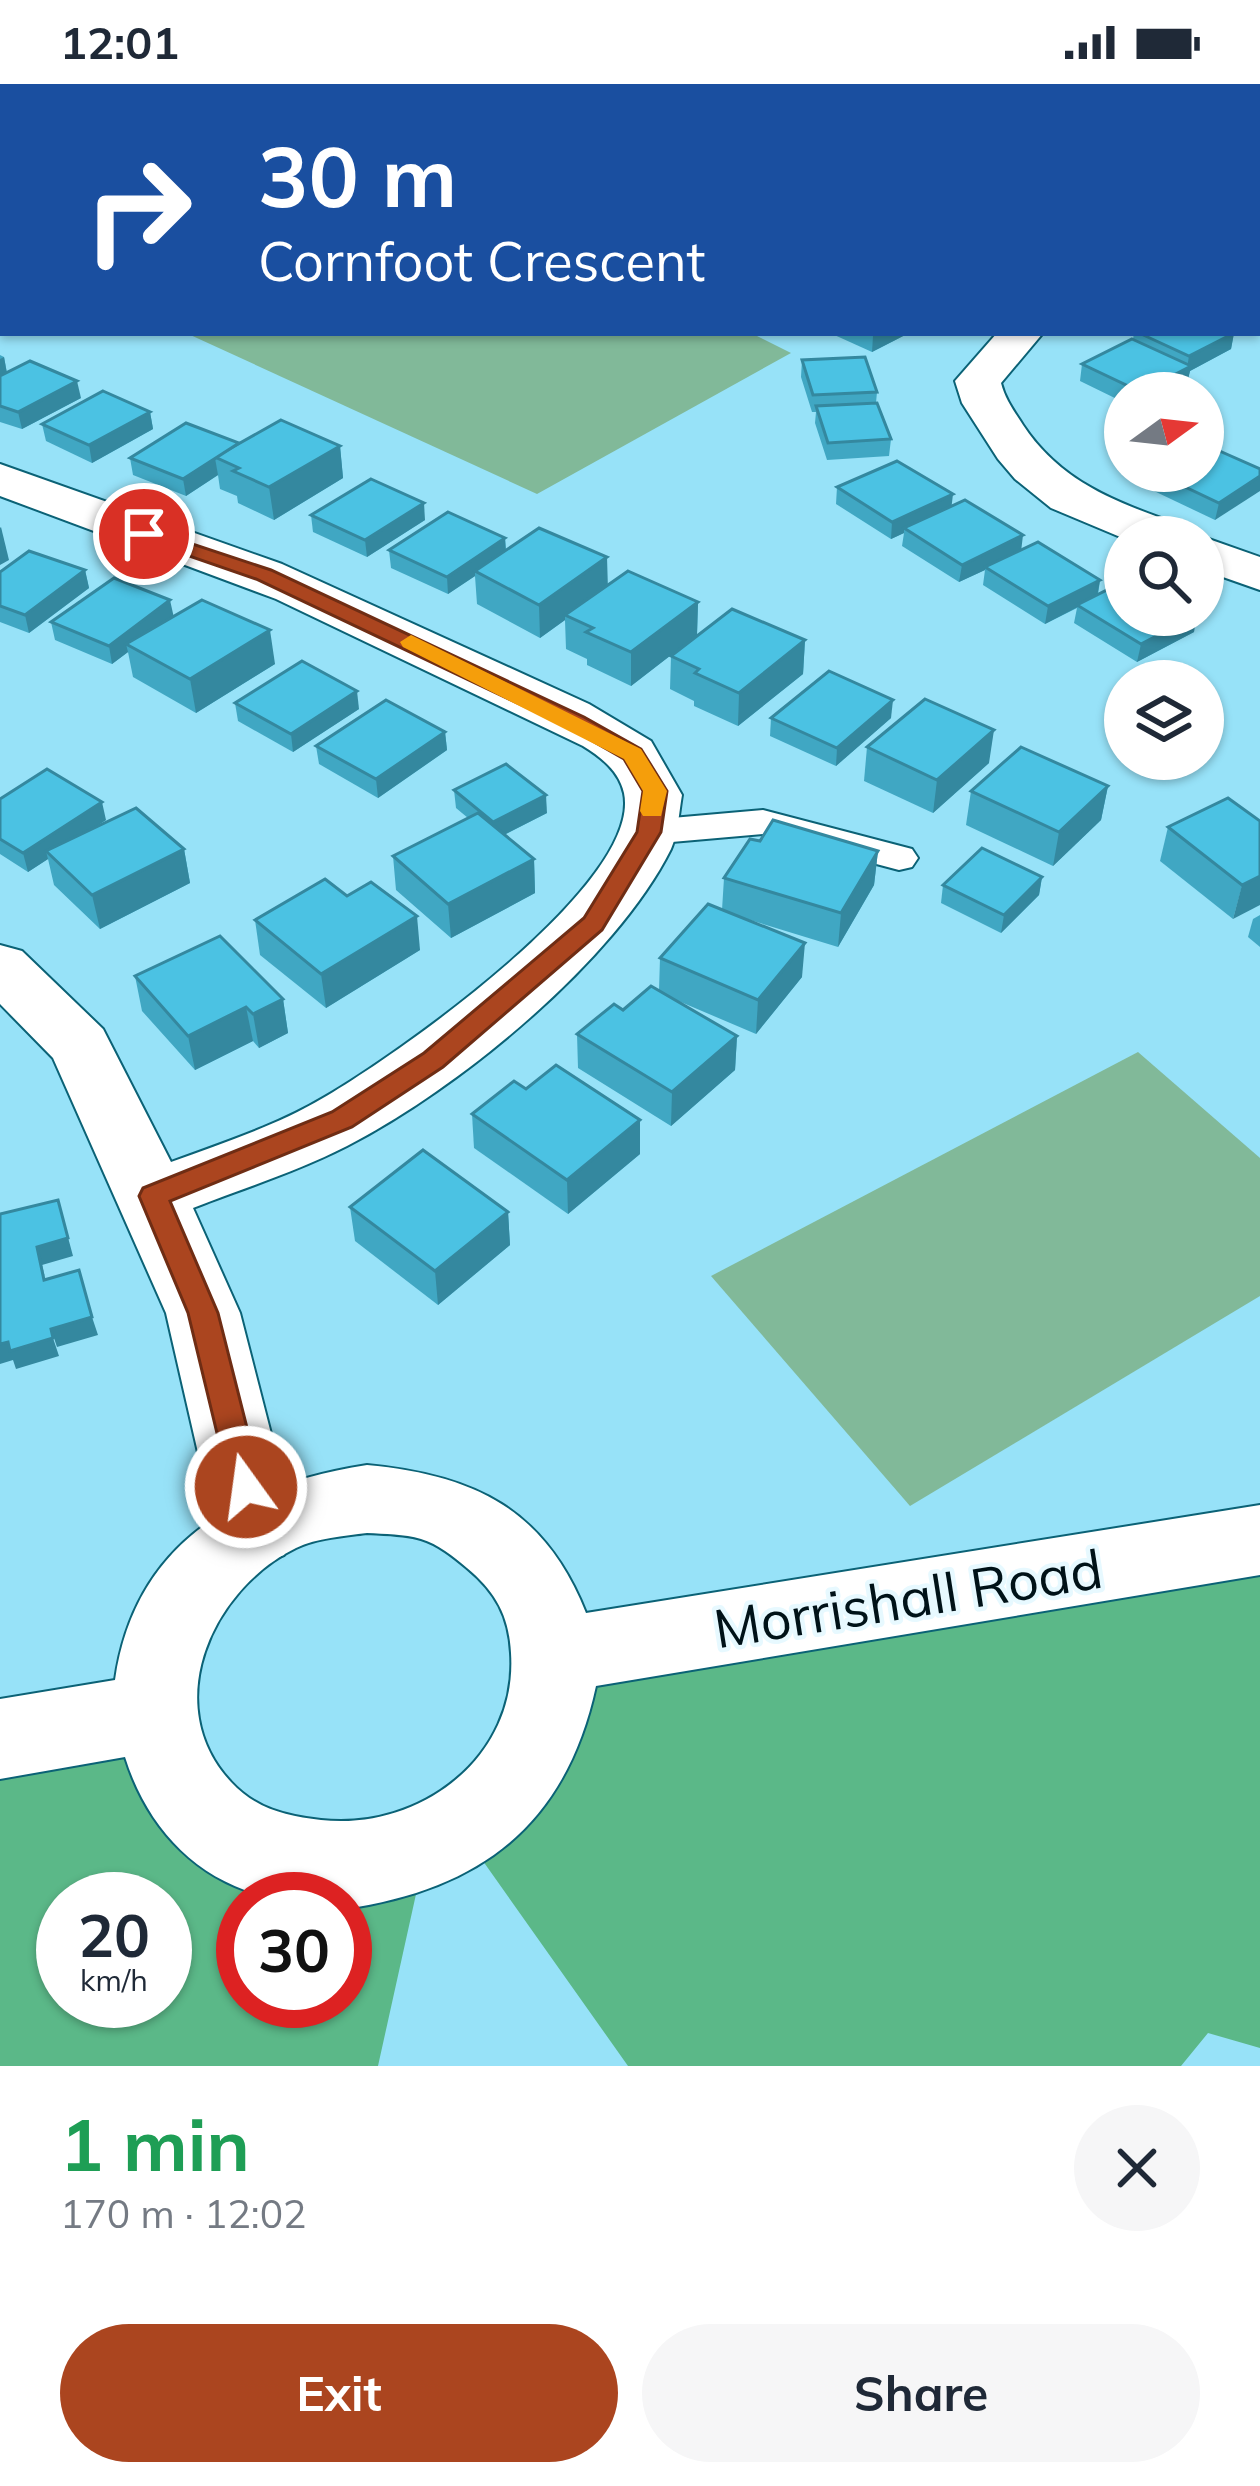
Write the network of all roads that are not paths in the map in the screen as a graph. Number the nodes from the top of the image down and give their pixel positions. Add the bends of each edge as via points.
1 (1018, 336) edge
2 (0, 479) edge
3 (1112, 516) edge
4 (1224, 560) edge
5 (1260, 574) edge
6 (649, 832) junction
7 (899, 858) dead end
8 (0, 966) edge
9 (154, 1196) junction
10 (256, 1531) junction
11 (1260, 1540) edge
12 (557, 1655) junction
13 (154, 1713) junction
14 (0, 1739) edge

1 - 3 street via 979,381 980,400 1033,475
2 - 6 street via 263,575 576,722 632,754 655,791
4 - 5 street
6 - 7 lane via 763,822
6 - 9 street via 593,924 434,1060 342,1119
8 - 9 street via 80,1045
9 - 10 street via 203,1313
10 - 12 street via 311,1508 367,1499 423,1505 473,1525 514,1559 544,1603
10 - 13 street via 213,1564 178,1609 157,1659
11 - 12 street, Morrishall Road
12 - 13 street via 552,1708 508,1791 461,1830 381,1863 317,1866 249,1848 201,1814 174,1778
13 - 14 street

